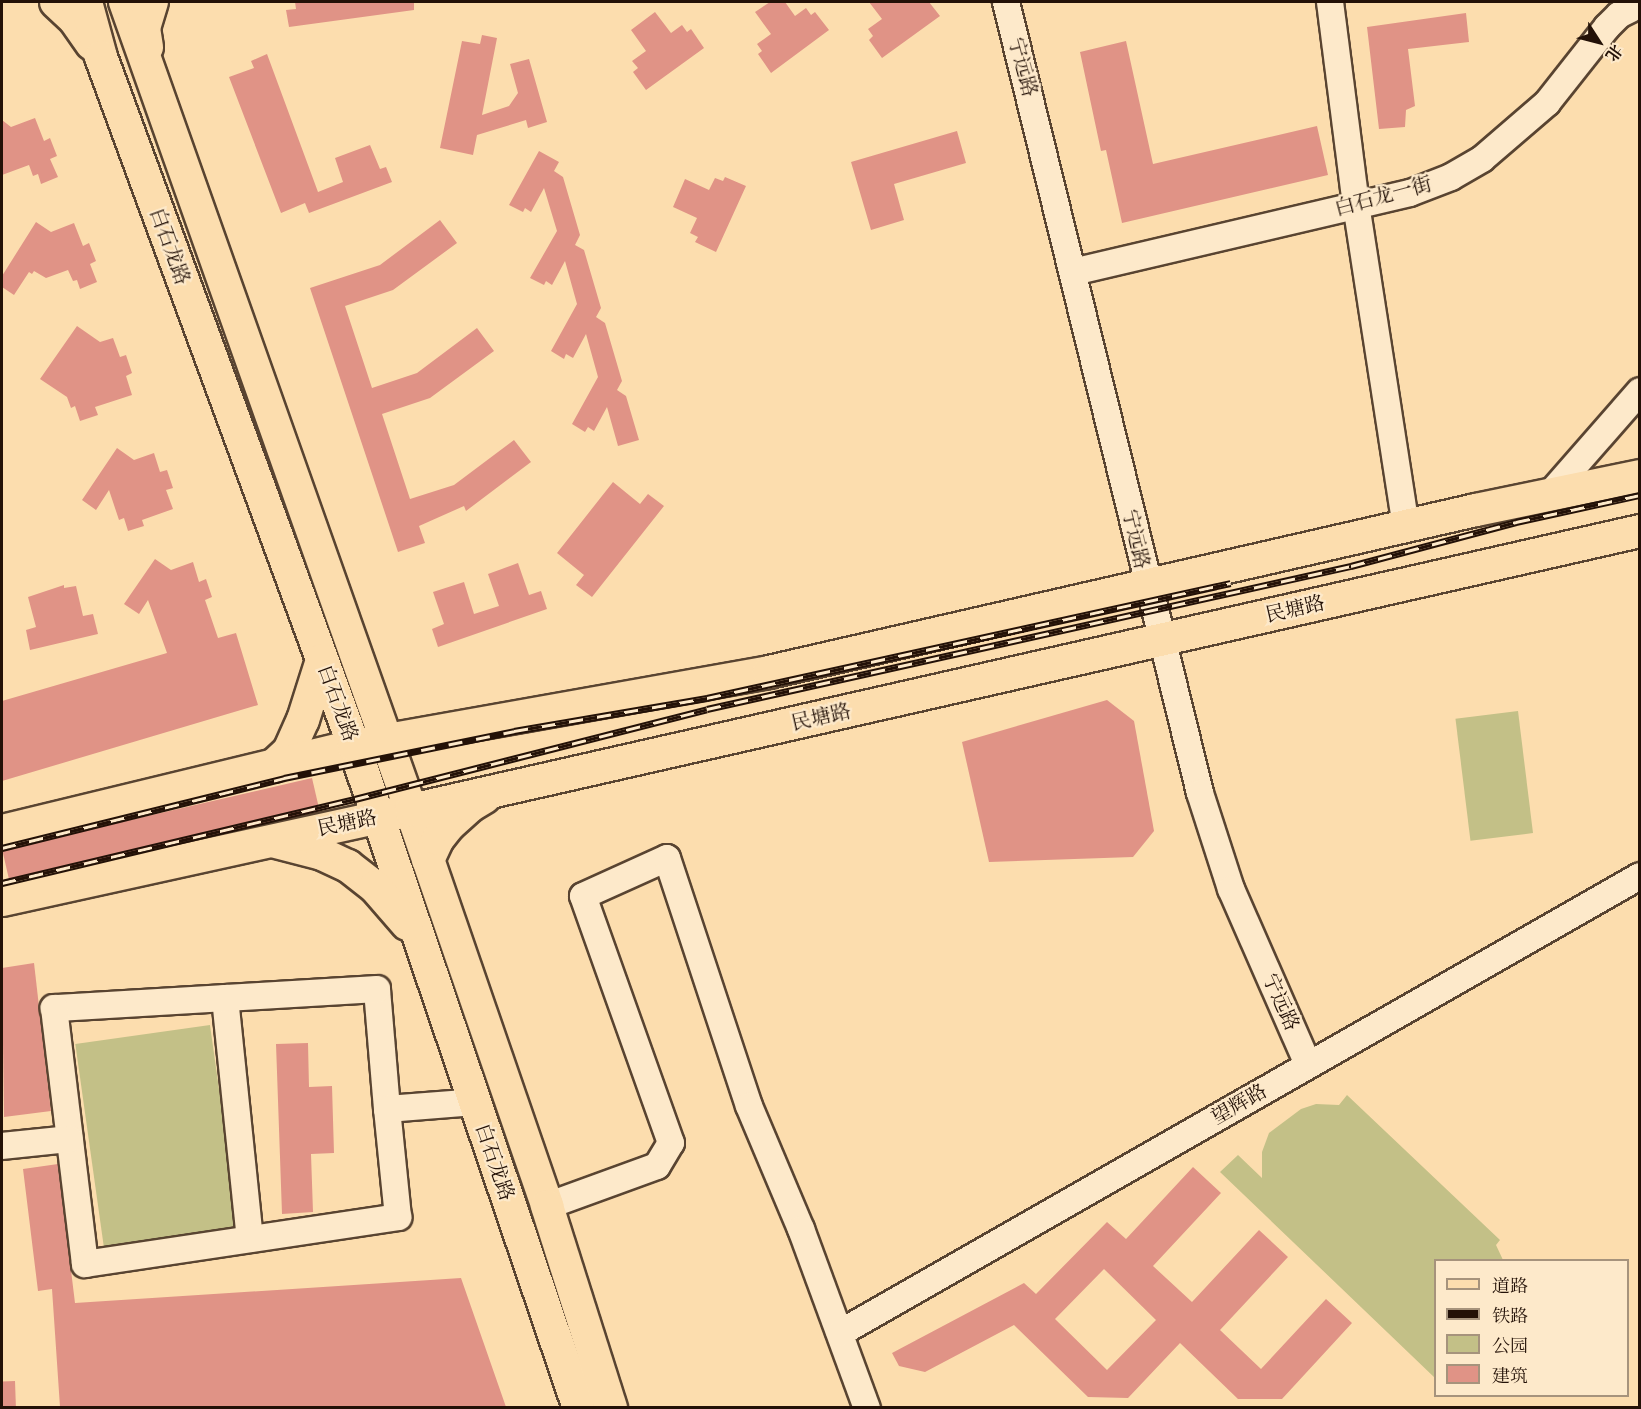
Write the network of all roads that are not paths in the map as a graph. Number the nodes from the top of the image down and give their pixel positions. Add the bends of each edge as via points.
1 (56, 2) edge
2 (86, 2) edge
3 (125, 2) edge
4 (152, 2) edge
5 (1006, 2) edge
6 (1330, 2) edge
7 (1633, 12) edge
8 (101, 57) junction
9 (149, 69) junction
10 (1356, 204) junction
11 (1073, 272) junction
12 (1640, 391) edge
13 (1640, 476) edge
14 (1549, 495) junction
15 (1406, 526) junction
16 (1640, 531) edge
17 (1147, 585) junction
18 (1160, 640) junction
19 (322, 660) junction
20 (370, 694) junction
21 (456, 728) junction
22 (387, 740) junction
23 (354, 746) junction
24 (273, 766) junction
25 (496, 791) junction
26 (411, 810) junction
27 (377, 817) junction
28 (2, 831) edge
29 (269, 840) junction
30 (428, 860) junction
31 (1640, 876) edge
32 (2, 900) edge
33 (418, 937) junction
34 (225, 998) junction
35 (1308, 1064) junction
36 (475, 1102) junction
37 (387, 1109) junction
38 (70, 1139) junction
39 (2, 1146) edge
40 (547, 1206) junction
41 (250, 1239) junction
42 (840, 1333) junction
43 (579, 1407) edge
44 (611, 1407) edge
45 (867, 1407) edge

1 - 8 main road via 75,20
2 - 8 main road, 白石龙路
3 - 9 main road, 白石龙路
4 - 9 main road via 144,28
5 - 11 street, 宁远路
6 - 10 street
7 - 10 street, 白石龙一街 via 1620,15 1607,27 1547,103 1482,159 1431,186
8 - 19 main road, 白石龙路
9 - 20 main road, 白石龙路
10 - 11 street, 白石龙一街
10 - 15 street
11 - 17 street, 宁远路
12 - 14 street
13 - 14 main road
14 - 15 main road
15 - 17 main road
16 - 18 main road, 民塘路
17 - 18 street, 宁远路
17 - 21 main road via 769,672
18 - 25 main road, 民塘路
18 - 35 street, 宁远路 via 1215,844
19 - 23 main road, 白石龙路
19 - 24 main road via 289,751
20 - 21 main road via 405,717
20 - 22 main road, 白石龙路
21 - 22 main road
22 - 23 main road
22 - 26 main road, 白石龙路
23 - 24 main road
23 - 27 main road, 白石龙路
24 - 28 main road
25 - 26 main road, 民塘路
25 - 30 main road via 470,806 449,825
26 - 27 main road, 民塘路
26 - 30 main road, 白石龙路
27 - 29 main road, 民塘路
27 - 33 main road, 白石龙路
29 - 32 main road, 民塘路
29 - 33 main road via 322,854 348,866 375,887
30 - 40 main road, 白石龙路
31 - 35 street, 望辉路
33 - 36 main road, 白石龙路
34 - 37 street via 377,989
34 - 38 street via 54,1008
34 - 41 street
35 - 42 street, 望辉路
36 - 37 street
36 - 43 main road, 白石龙路
37 - 41 street via 398,1217
38 - 39 street
38 - 41 street via 85,1264
40 - 42 street via 657,1166 671,1143 583,896 667,858 749,1106
40 - 44 main road, 白石龙路
42 - 45 street

